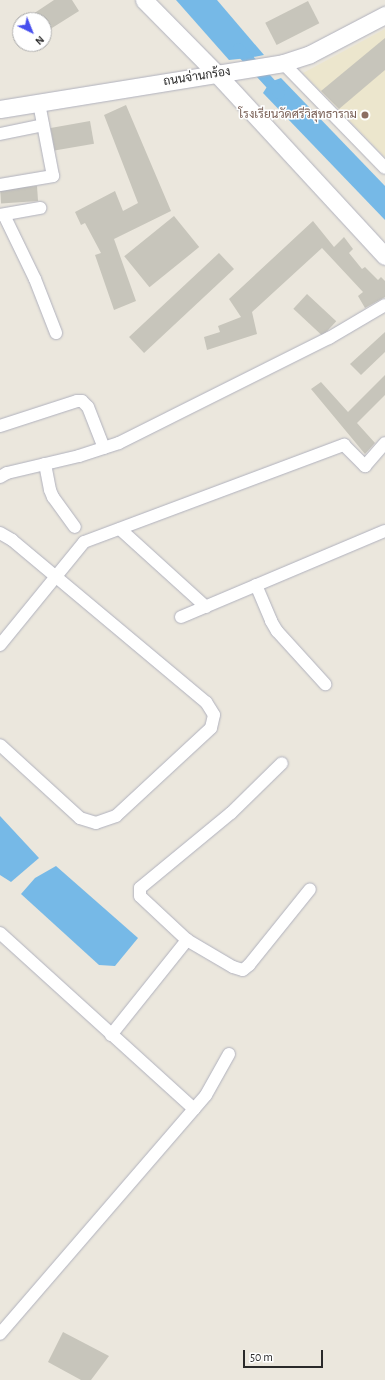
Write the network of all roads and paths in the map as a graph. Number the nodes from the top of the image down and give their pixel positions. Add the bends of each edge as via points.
1 (144, 0) edge
2 (385, 15) edge
3 (283, 63) junction
4 (216, 73) junction
5 (39, 103) junction
6 (0, 109) edge
7 (43, 125) junction
8 (0, 134) edge
9 (385, 168) edge
10 (0, 184) edge
11 (40, 208) dead end
12 (2, 215) edge
13 (385, 256) edge
14 (385, 305) edge
15 (56, 333) dead end
16 (0, 426) edge
17 (385, 443) edge
18 (104, 448) junction
19 (45, 464) junction
20 (0, 477) edge
21 (76, 527) dead end
22 (120, 529) junction
23 (385, 530) edge
24 (0, 534) edge
25 (56, 577) junction
26 (256, 586) junction
27 (206, 607) junction
28 (181, 616) dead end
29 (0, 645) edge
30 (325, 684) dead end
31 (0, 745) edge
32 (282, 763) dead end
33 (310, 889) dead end
34 (0, 933) edge
35 (187, 940) junction
36 (112, 1034) junction
37 (228, 1054) dead end
38 (194, 1109) junction
39 (0, 1334) edge

1 - 4 street
2 - 3 street, ถนนจ่านกร้อง via 310,54
3 - 4 street, ถนนจ่านกร้อง
3 - 9 street
4 - 5 street, ถนนจ่านกร้อง
4 - 13 street
5 - 6 street, ถนนจ่านกร้อง
5 - 7 street
7 - 8 street
7 - 10 street via 53,176
11 - 12 street
12 - 15 street via 35,279
14 - 18 street via 329,338 164,421
16 - 18 street via 76,400 82,401 88,407
17 - 22 street via 365,466 344,445
18 - 19 street
19 - 20 street
19 - 21 street via 53,497
22 - 25 street via 84,542
22 - 27 street
23 - 26 street
24 - 25 street via 12,540
25 - 29 street
25 - 31 street via 206,702 214,715 211,728 116,816 96,823 80,818
26 - 27 street
26 - 30 street via 270,621 277,631
27 - 28 street
32 - 35 street via 231,813 140,888 140,896
33 - 35 street via 243,970 232,967
34 - 36 street
35 - 36 street
36 - 38 street
37 - 38 street via 206,1095
38 - 39 street

